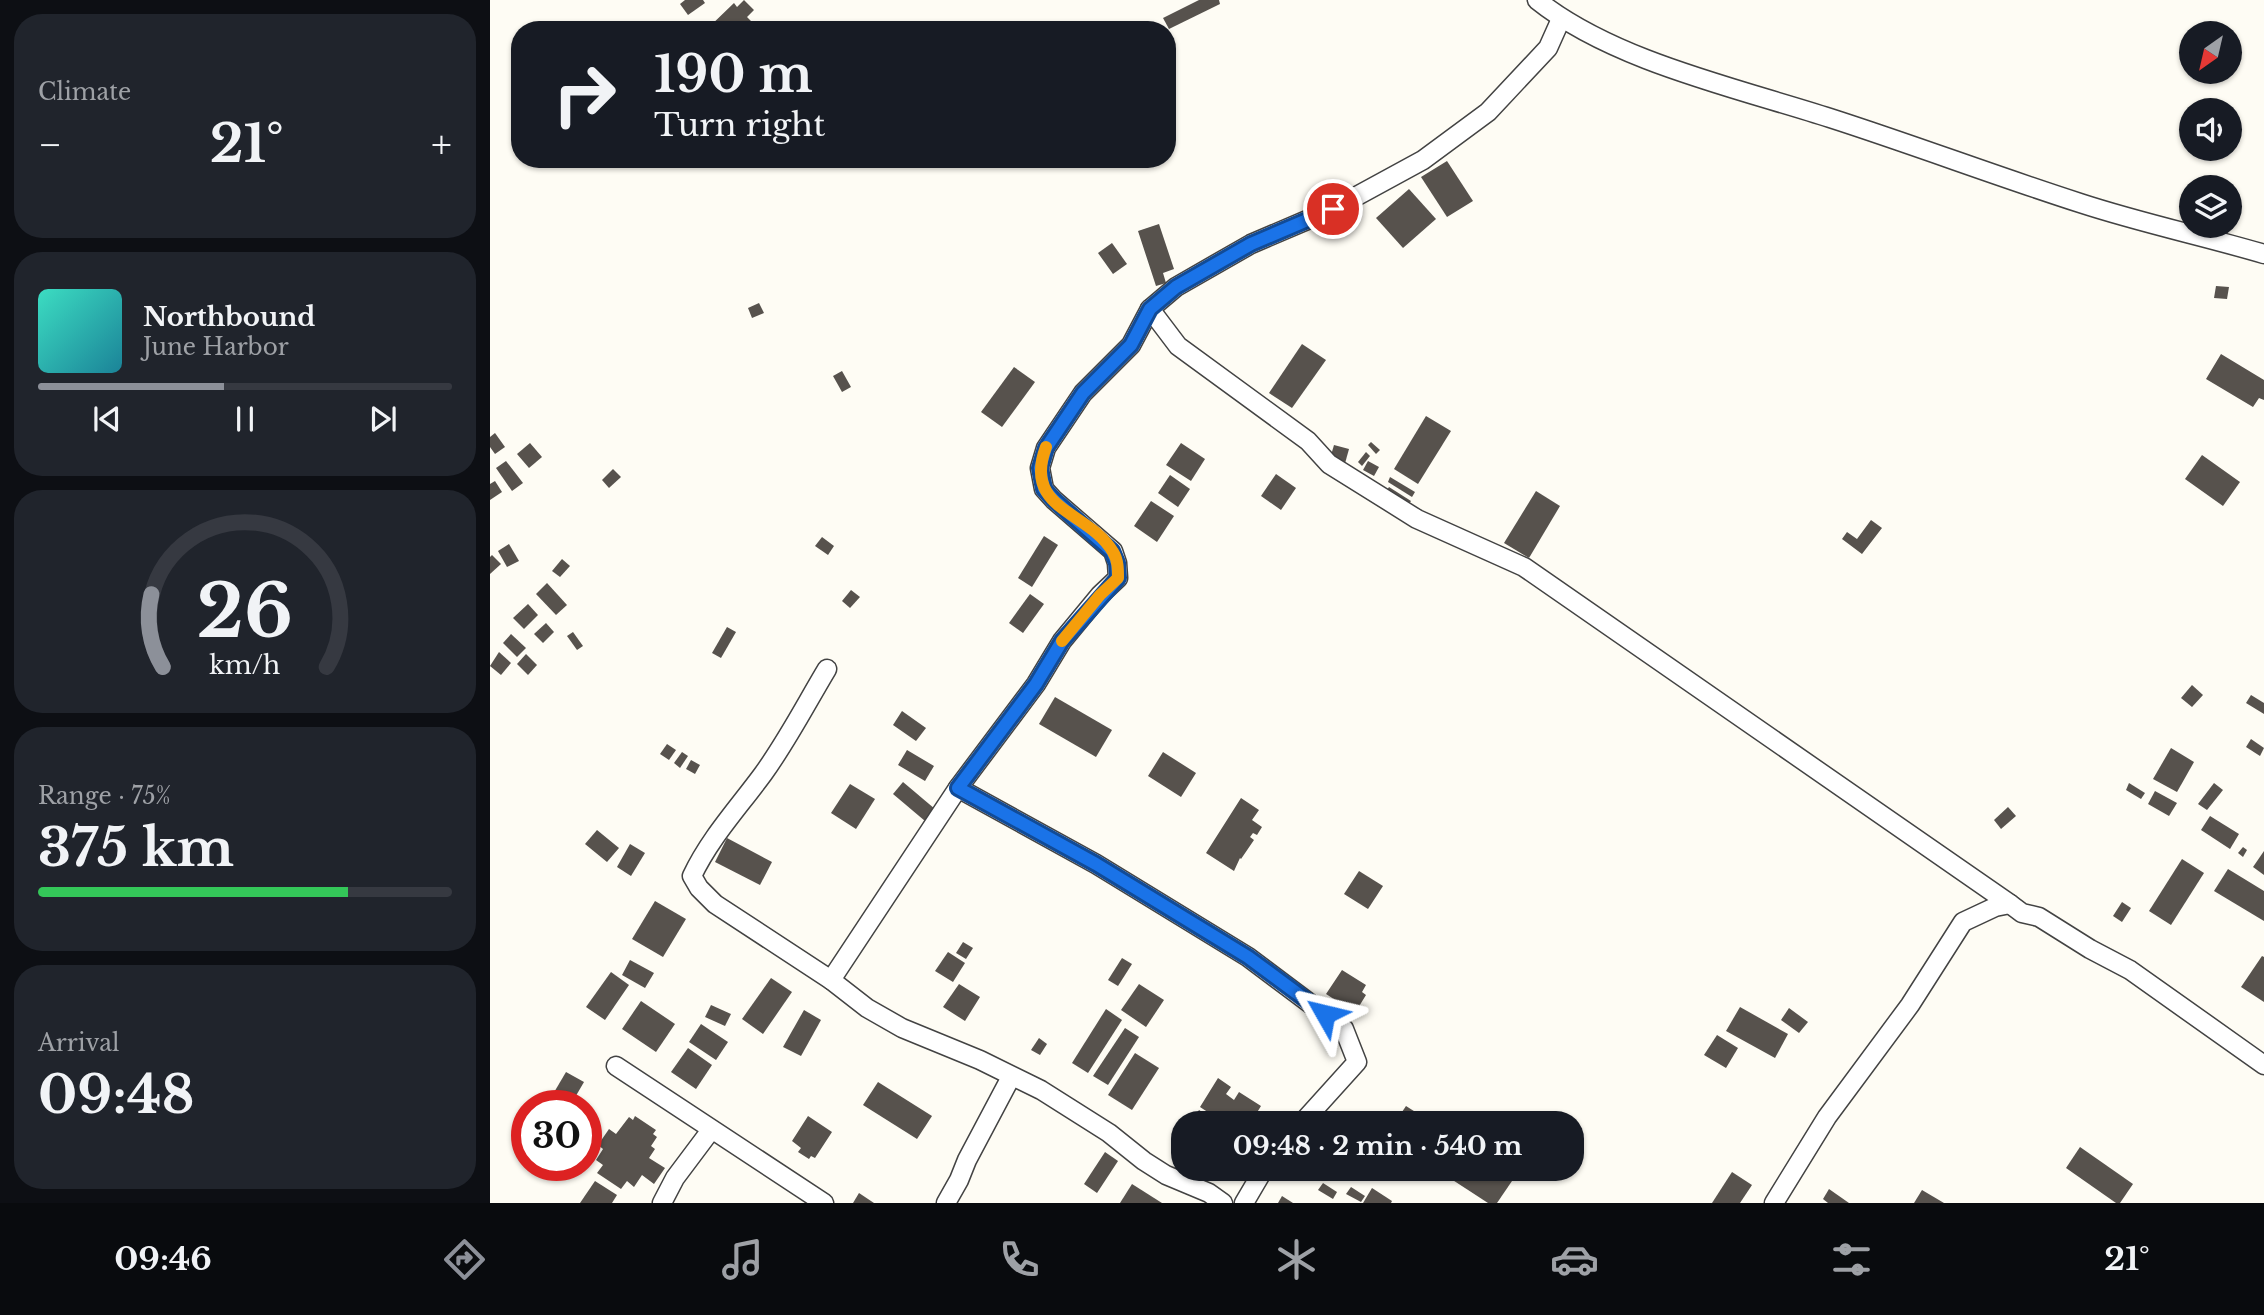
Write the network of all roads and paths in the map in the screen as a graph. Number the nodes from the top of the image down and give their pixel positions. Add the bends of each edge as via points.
1 (1537, 0) edge
2 (1561, 19) junction
3 (2264, 254) edge
4 (1150, 309) junction
5 (827, 669) dead end
6 (958, 788) junction
7 (2010, 904) junction
8 (831, 981) junction
9 (2264, 1065) edge
10 (616, 1066) dead end
11 (1011, 1077) junction
12 (1313, 1111) edge
13 (711, 1130) junction
14 (1257, 1181) edge
15 (662, 1203) edge
16 (824, 1203) edge
17 (946, 1203) edge
18 (1223, 1203) edge
19 (1244, 1203) edge
20 (1774, 1203) edge

1 - 2 street
2 - 3 street via 1660,64 2083,204
2 - 4 street via 1548,48 1488,112 1423,160 1333,209 1251,244 1176,287
4 - 6 street via 1131,345 1083,393 1046,448 1040,468 1044,489 1112,551 1118,578 1062,641 1036,684
4 - 7 street via 1178,346 1308,441 1329,464 1417,519 1524,567
5 - 8 street via 764,773 716,834 692,876 715,904
6 - 8 street
6 - 12 street via 1096,864 1248,957 1345,1029 1357,1062
7 - 9 street via 2130,970
7 - 20 street via 1963,922 1910,1005 1827,1117
8 - 11 street via 902,1028
10 - 13 street
11 - 17 street
11 - 18 street via 1041,1090 1166,1175
13 - 15 street
13 - 16 street
14 - 19 street

